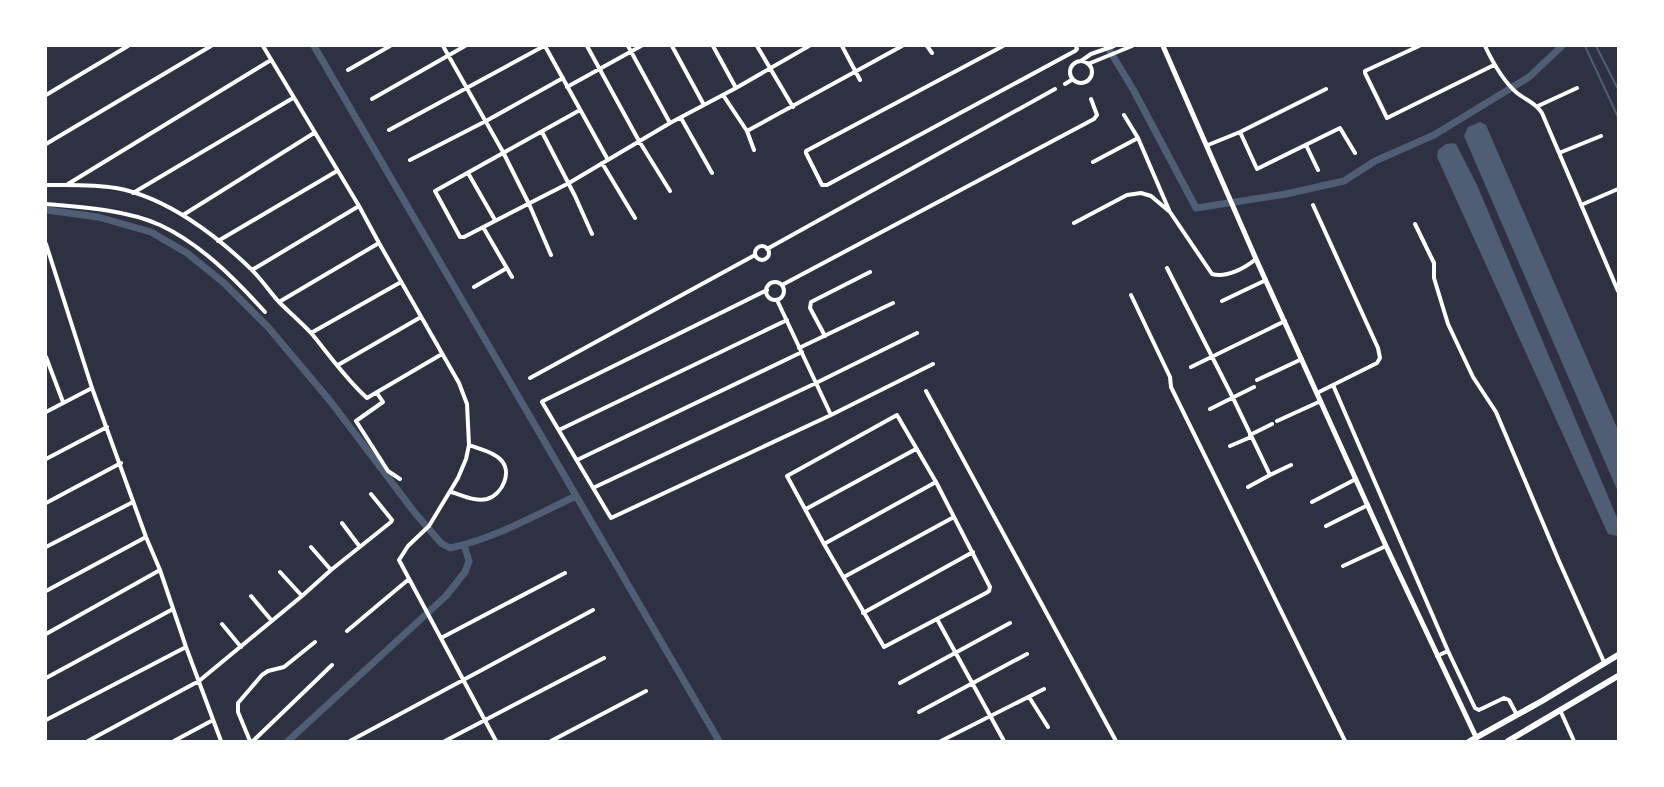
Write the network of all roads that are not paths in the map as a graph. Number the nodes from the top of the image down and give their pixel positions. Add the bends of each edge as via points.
1 (128, 46) edge
2 (211, 46) edge
3 (263, 46) edge
4 (390, 46) edge
5 (443, 46) edge
6 (465, 46) edge
7 (545, 46) edge
8 (587, 46) edge
9 (628, 46) edge
10 (641, 46) edge
11 (672, 46) edge
12 (713, 46) edge
13 (757, 46) edge
14 (809, 46) edge
15 (842, 46) edge
16 (902, 46) edge
17 (927, 46) edge
18 (1003, 46) edge
19 (1076, 46) edge
20 (1114, 46) edge
21 (1132, 46) edge
22 (1163, 46) edge
23 (1419, 46) edge
24 (1485, 46) edge
25 (801, 48) edge
26 (1120, 48) edge
27 (631, 52) junction
28 (932, 53) dead end
29 (448, 55) junction
30 (271, 60) junction
31 (1081, 61) junction
32 (1088, 64) junction
33 (1494, 65) junction
34 (600, 69) junction
35 (769, 69) junction
36 (348, 70) dead end
37 (856, 72) junction
38 (563, 78) junction
39 (1072, 79) junction
40 (860, 80) dead end
41 (1084, 83) junction
42 (1065, 84) dead end
43 (467, 87) junction
44 (568, 87) junction
45 (736, 88) junction
46 (1086, 88) dead end
47 (1577, 88) dead end
48 (1054, 89) dead end
49 (1326, 89) dead end
50 (46, 95) edge
51 (723, 95) junction
52 (293, 98) junction
53 (372, 99) dead end
54 (1091, 99) dead end
55 (704, 105) junction
56 (1538, 106) junction
57 (793, 107) junction
58 (580, 110) junction
59 (1124, 115) dead end
60 (681, 118) junction
61 (486, 121) junction
62 (670, 124) junction
63 (389, 130) dead end
64 (747, 131) junction
65 (542, 132) junction
66 (1240, 132) junction
67 (314, 133) junction
68 (1601, 136) dead end
69 (1138, 138) junction
70 (640, 141) junction
71 (46, 144) edge
72 (1208, 145) junction
73 (1306, 146) junction
74 (754, 150) dead end
75 (503, 152) junction
76 (1355, 153) dead end
77 (1559, 153) junction
78 (410, 160) dead end
79 (608, 160) junction
80 (1093, 162) dead end
81 (602, 163) junction
82 (1318, 170) dead end
83 (337, 171) junction
84 (468, 173) junction
85 (712, 173) dead end
86 (568, 183) junction
87 (67, 184) junction
88 (46, 185) edge
89 (1618, 189) edge
90 (670, 191) dead end
91 (133, 193) junction
92 (46, 204) edge
93 (529, 204) junction
94 (1314, 205) dead end
95 (1581, 205) junction
96 (359, 206) junction
97 (1170, 212) junction
98 (183, 215) junction
99 (635, 218) dead end
100 (495, 220) junction
101 (1074, 223) dead end
102 (1414, 224) dead end
103 (483, 227) junction
104 (592, 234) dead end
105 (218, 241) junction
106 (379, 243) junction
107 (46, 244) edge
108 (767, 248) junction
109 (551, 255) dead end
110 (755, 255) junction
111 (1256, 259) junction
112 (507, 268) junction
113 (1166, 268) dead end
114 (252, 270) junction
115 (870, 272) dead end
116 (512, 277) dead end
117 (1266, 280) junction
118 (401, 282) junction
119 (782, 285) junction
120 (474, 287) dead end
121 (766, 290) junction
122 (1618, 291) edge
123 (1131, 295) dead end
124 (777, 300) junction
125 (1222, 301) dead end
126 (279, 302) junction
127 (894, 303) dead end
128 (264, 312) dead end
129 (421, 317) junction
130 (787, 320) junction
131 (1285, 321) junction
132 (310, 333) junction
133 (917, 333) dead end
134 (825, 336) junction
135 (799, 348) junction
136 (802, 352) junction
137 (442, 354) junction
138 (1212, 356) junction
139 (46, 357) edge
140 (1302, 359) junction
141 (933, 364) dead end
142 (338, 365) junction
143 (1191, 367) dead end
144 (530, 378) dead end
145 (1257, 380) dead end
146 (816, 383) junction
147 (1333, 385) junction
148 (1254, 387) dead end
149 (92, 388) junction
150 (926, 391) dead end
151 (377, 393) junction
152 (1317, 393) junction
153 (1233, 398) junction
154 (63, 402) junction
155 (1321, 402) junction
156 (1210, 409) dead end
157 (46, 412) edge
158 (831, 414) junction
159 (1277, 421) dead end
160 (1272, 424) dead end
161 (107, 427) junction
162 (559, 430) junction
163 (1251, 436) junction
164 (469, 445) junction
165 (1230, 446) dead end
166 (916, 449) junction
167 (46, 459) edge
168 (577, 460) junction
169 (121, 463) junction
170 (1292, 465) dead end
171 (1270, 476) junction
172 (400, 479) dead end
173 (1356, 479) junction
174 (936, 482) junction
175 (1248, 487) dead end
176 (593, 488) junction
177 (451, 492) junction
178 (371, 494) dead end
179 (46, 502) edge
180 (133, 502) junction
181 (1312, 502) dead end
182 (1368, 505) junction
183 (806, 509) junction
184 (954, 517) junction
185 (342, 523) dead end
186 (1326, 526) dead end
187 (146, 537) junction
188 (824, 544) junction
189 (1386, 546) junction
190 (46, 547) edge
191 (311, 547) dead end
192 (360, 547) junction
193 (973, 552) junction
194 (1343, 566) dead end
195 (160, 570) junction
196 (331, 570) junction
197 (280, 572) dead end
198 (565, 573) dead end
199 (844, 577) junction
200 (409, 579) junction
201 (46, 591) edge
202 (251, 596) dead end
203 (302, 596) junction
204 (173, 609) junction
205 (593, 610) dead end
206 (863, 613) junction
207 (937, 619) junction
208 (272, 621) junction
209 (1010, 623) dead end
210 (222, 624) dead end
211 (347, 631) dead end
212 (46, 634) edge
213 (441, 638) junction
214 (315, 642) dead end
215 (186, 647) junction
216 (241, 647) junction
217 (1448, 651) junction
218 (956, 653) junction
219 (1028, 654) dead end
220 (1618, 654) edge
221 (1437, 656) junction
222 (604, 658) dead end
223 (1604, 662) junction
224 (332, 665) dead end
225 (1618, 676) edge
226 (46, 678) edge
227 (463, 680) junction
228 (199, 682) junction
229 (973, 682) junction
230 (900, 683) dead end
231 (1044, 689) dead end
232 (646, 691) dead end
233 (1030, 696) junction
234 (1560, 710) junction
235 (919, 712) dead end
236 (1517, 715) junction
237 (990, 716) junction
238 (46, 720) edge
239 (212, 720) junction
240 (484, 720) junction
241 (1048, 727) dead end
242 (1475, 740) edge
243 (88, 741) edge
244 (174, 741) edge
245 (221, 741) edge
246 (250, 741) edge
247 (253, 741) edge
248 (350, 741) edge
249 (445, 741) edge
250 (496, 741) edge
251 (551, 741) edge
252 (941, 741) edge
253 (1004, 741) edge
254 (1116, 741) edge
255 (1345, 741) edge
256 (1508, 741) edge
257 (1574, 741) edge

1 - 50 street
2 - 71 street
3 - 30 street
4 - 36 street
5 - 29 street
6 - 29 street
7 - 38 street
7 - 43 street
8 - 34 street
9 - 27 street
10 - 27 street
11 - 55 street
12 - 45 street
13 - 35 street
14 - 25 street
15 - 37 street
16 - 37 street
17 - 28 street
18 - 19 street via 806,151 822,185 827,186 1076,51
20 - 31 street via 1091,54
21 - 26 street
22 - 72 street
23 - 33 street via 1365,73 1387,118
24 - 33 street
25 - 35 street
26 - 32 street
27 - 34 street
27 - 62 street
29 - 43 street
29 - 53 street
30 - 52 street
30 - 87 street
31 - 32 street
31 - 39 street via 1073,64 1070,72
32 - 41 street via 1092,71 1091,79
33 - 56 street via 1517,93
34 - 44 street
34 - 70 street
35 - 45 street
35 - 57 street
37 - 40 street
37 - 57 street
38 - 44 street
38 - 61 street
39 - 41 street
39 - 42 street
41 - 46 street
43 - 61 street
43 - 63 street
44 - 58 street
45 - 51 street
47 - 56 street
48 - 108 street
49 - 66 street
51 - 55 street
51 - 64 street
52 - 67 street
52 - 91 street
54 - 119 street via 1097,112 1094,119
55 - 60 street
56 - 77 street
57 - 64 street
58 - 65 street
58 - 79 street
59 - 69 street
60 - 62 street
60 - 85 street
61 - 75 street
61 - 78 street
62 - 70 street
64 - 74 street
65 - 75 street
65 - 86 street
66 - 72 street
66 - 73 street via 1257,169
67 - 83 street
67 - 98 street
68 - 77 street
69 - 80 street
69 - 97 street
70 - 79 street
70 - 90 street
72 - 111 street
73 - 76 street via 1341,128
73 - 82 street
75 - 84 street
75 - 93 street
77 - 95 street
79 - 81 street
81 - 86 street
81 - 99 street
83 - 96 street
83 - 105 street
84 - 100 street
84 - 103 street via 434,192 462,238
86 - 93 street
86 - 104 street
87 - 88 street
87 - 91 street via 116,188
89 - 95 street
91 - 98 street
92 - 128 street via 76,206 126,215 163,227 196,247 243,287
93 - 100 street
93 - 109 street
94 - 147 street via 1378,348 1380,358 1377,363
95 - 122 street
96 - 106 street
96 - 114 street
97 - 101 street via 1150,196 1141,193 1127,195
97 - 111 street via 1212,274 1225,275 1246,267
98 - 105 street
100 - 103 street
102 - 223 street via 1434,263 1434,278 1448,324 1473,378 1496,412
103 - 112 street
105 - 114 street
106 - 118 street
106 - 126 street
107 - 149 street
108 - 110 street via 758,247
108 - 110 street via 769,253 763,260
110 - 144 street
111 - 117 street
112 - 116 street
112 - 120 street
113 - 138 street
114 - 126 street
115 - 134 street via 811,302 810,308
117 - 125 street
117 - 131 street
118 - 129 street
118 - 132 street
119 - 121 street via 772,283
119 - 124 street via 784,294
121 - 124 street via 767,296
121 - 162 street via 543,401
123 - 255 street via 1170,377 1171,387
124 - 130 street
126 - 132 street
127 - 134 street
129 - 137 street
129 - 142 street
130 - 135 street
130 - 162 street
131 - 138 street
131 - 140 street
132 - 142 street
133 - 146 street
134 - 135 street
135 - 136 street
136 - 146 street
136 - 168 street
137 - 151 street
137 - 164 street via 459,382 467,404
138 - 143 street
138 - 153 street
139 - 154 street
140 - 145 street
140 - 152 street
141 - 158 street
142 - 151 street via 350,383 367,398
146 - 158 street
146 - 176 street
147 - 152 street
147 - 217 street
148 - 153 street
149 - 154 street
149 - 161 street
150 - 254 street
151 - 172 street via 383,402 356,421 388,471
152 - 155 street
153 - 156 street
153 - 163 street
154 - 157 street
155 - 159 street
155 - 173 street
158 - 176 street via 611,518
160 - 163 street
161 - 167 street
161 - 169 street
162 - 168 street
163 - 165 street
163 - 171 street
164 - 177 street via 466,459
164 - 177 street via 493,453 501,459 506,468 506,481 500,491 487,499 473,499
166 - 174 street
166 - 183 street
166 - 183 street via 897,415 787,476
168 - 176 street
169 - 179 street
169 - 180 street
170 - 171 street
171 - 175 street
173 - 181 street
173 - 182 street
174 - 184 street
174 - 188 street
177 - 200 street via 429,526 408,546 399,560
178 - 192 street via 392,521
180 - 187 street
180 - 190 street
182 - 186 street
182 - 189 street
183 - 188 street
184 - 193 street
184 - 199 street
185 - 192 street
187 - 195 street
187 - 201 street
188 - 199 street
189 - 194 street
189 - 221 street
191 - 196 street
192 - 196 street
193 - 206 street
193 - 207 street via 990,587 989,591
195 - 204 street
195 - 212 street
196 - 203 street
197 - 203 street
198 - 213 street
199 - 206 street
200 - 211 street
200 - 213 street
202 - 208 street
203 - 208 street
204 - 215 street
204 - 226 street
205 - 227 street
206 - 207 street via 884,647
207 - 218 street
208 - 216 street
209 - 218 street
210 - 216 street
213 - 227 street
214 - 246 street via 284,667 262,675 238,703 238,712
215 - 228 street
215 - 238 street
216 - 228 street
217 - 221 street
217 - 236 street via 1475,708 1479,710 1504,698
218 - 229 street
218 - 230 street
219 - 229 street
220 - 223 main road
221 - 242 street
222 - 240 street
223 - 236 main road
224 - 247 street
225 - 234 main road
227 - 240 street
227 - 248 street
228 - 239 street
228 - 243 street
229 - 235 street
229 - 237 street
231 - 233 street
232 - 251 street
233 - 237 street
233 - 241 street
234 - 256 main road
234 - 257 street
236 - 242 main road
237 - 252 street
237 - 253 street
239 - 244 street
239 - 245 street
240 - 249 street
240 - 250 street

